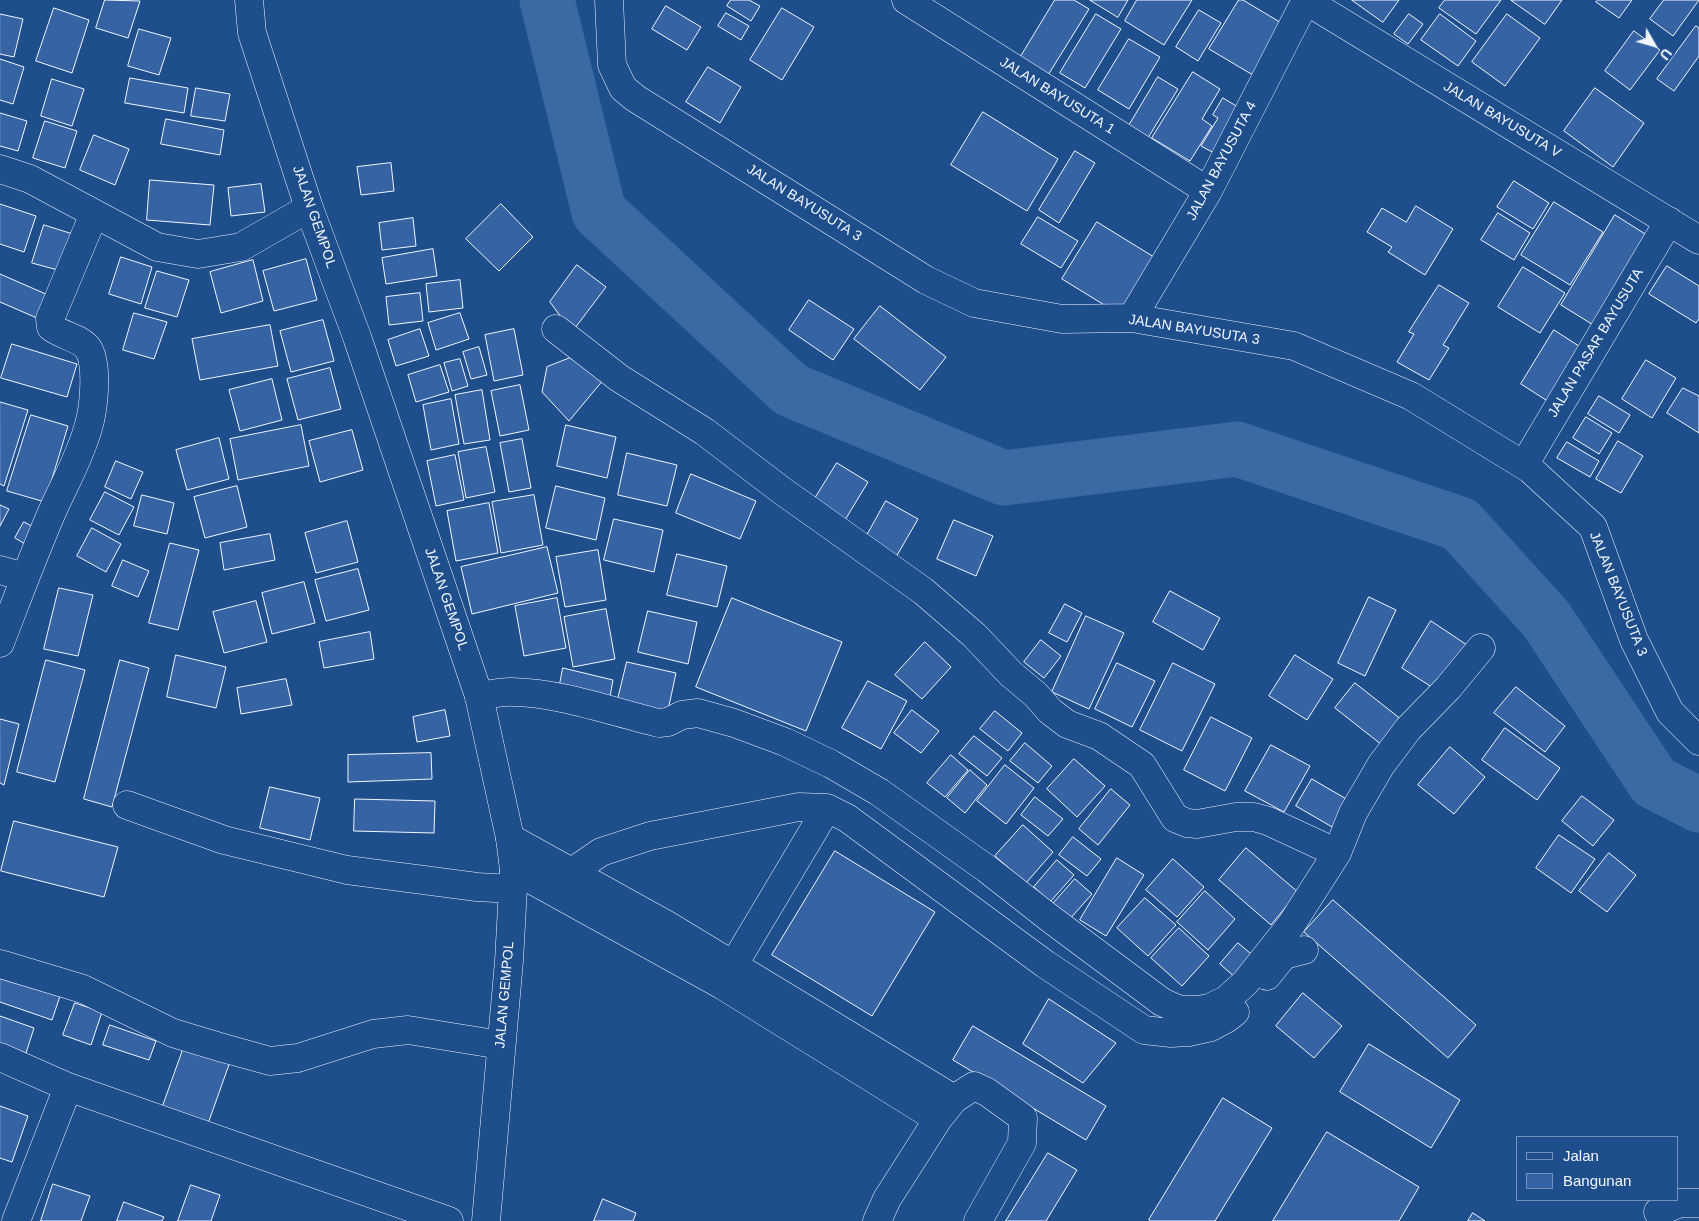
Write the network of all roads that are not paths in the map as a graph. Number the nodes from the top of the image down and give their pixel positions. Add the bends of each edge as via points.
1 (249, 0) edge
2 (609, 0) edge
3 (906, 0) edge
4 (1306, 0) edge
5 (0, 169) edge
6 (1208, 191) junction
7 (309, 208) junction
8 (94, 214) junction
9 (1669, 221) junction
10 (1699, 240) edge
11 (1132, 318) junction
12 (556, 330) dead end
13 (1524, 466) junction
14 (12, 574) edge
15 (0, 643) edge
16 (1481, 648) dead end
17 (479, 696) junction
18 (1699, 741) edge
19 (127, 805) dead end
20 (827, 808) junction
21 (510, 838) junction
22 (1337, 853) junction
23 (572, 872) junction
24 (514, 880) junction
25 (1304, 950) dead end
26 (0, 964) edge
27 (727, 976) junction
28 (501, 1045) junction
29 (0, 1057) edge
30 (68, 1086) junction
31 (946, 1109) junction
32 (1699, 1203) edge
33 (1657, 1211) edge
34 (20, 1220) edge
35 (449, 1221) edge
36 (486, 1221) edge
37 (877, 1221) edge
38 (978, 1221) edge

1 - 7 street, JALAN GEMPOL via 252,33
2 - 11 street, JALAN BAYUSUTA 3 via 612,66 623,88 926,280 974,303 1062,319
3 - 6 street, JALAN BAYUSUTA 1
4 - 6 street, JALAN BAYUSUTA 4
4 - 9 street, JALAN BAYUSUTA V
5 - 8 street via 30,179
6 - 11 street, JALAN BAYUSUTA 4
7 - 8 street via 241,247 198,254 157,247
7 - 17 street, JALAN GEMPOL via 357,337
8 - 14 street via 50,319 50,327 77,339 88,348 94,361 95,379 88,427 78,456
9 - 10 street, JALAN BAYUSUTA V
9 - 13 street, JALAN PASAR BAYUSUTA
11 - 13 street, JALAN BAYUSUTA 3 via 1294,346 1410,396
12 - 22 street via 618,378 705,432 923,591 1067,724 1099,736 1142,765 1175,818 1198,824 1254,817
13 - 18 street, JALAN BAYUSUTA 3 via 1593,528 1634,640 1670,712
14 - 15 street
16 - 22 street via 1408,730 1381,766 1353,813
17 - 21 street, JALAN GEMPOL
17 - 22 street via 535,693 659,724 682,714 698,712 784,742 879,792 1150,994 1180,1010 1209,1008 1234,994 1290,925
19 - 24 street via 224,840 347,870 477,886
20 - 23 street via 799,807 650,836 601,852
20 - 25 street via 847,818 1045,964 1144,1030 1171,1034 1211,1027 1245,1003 1284,955
20 - 27 street
21 - 23 street
21 - 24 street, JALAN GEMPOL
23 - 27 street via 667,926
24 - 27 street
24 - 28 street, JALAN GEMPOL
26 - 28 street via 83,989 173,1032 270,1061 298,1058 373,1034 408,1030
27 - 31 street
28 - 36 street, JALAN GEMPOL
29 - 30 street
30 - 34 street
30 - 35 street
31 - 37 street via 887,1199
31 - 38 street via 974,1086 1023,1118 1022,1143
32 - 33 street via 1680,1203

